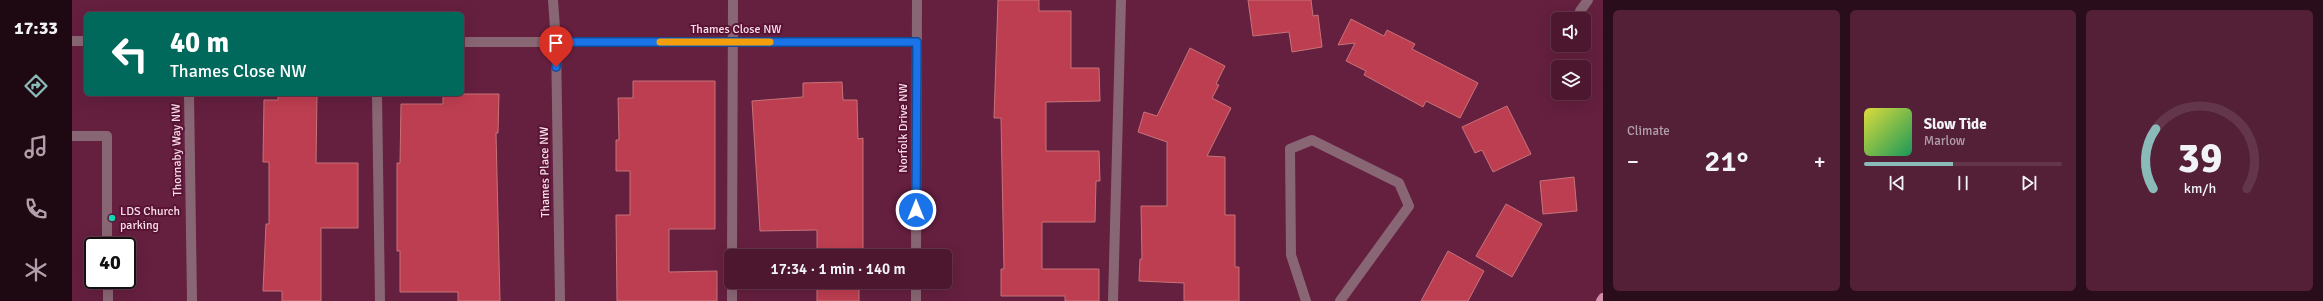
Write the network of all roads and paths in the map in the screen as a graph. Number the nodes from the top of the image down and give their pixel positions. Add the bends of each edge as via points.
1 (553, 0) edge
2 (733, 0) edge
3 (917, 0) edge
4 (1120, 0) edge
5 (1588, 0) edge
6 (1580, 11) dead end
7 (72, 41) edge
8 (84, 41) edge
9 (464, 42) edge
10 (556, 42) junction
11 (733, 42) junction
12 (917, 42) junction
13 (189, 96) edge
14 (377, 96) edge
15 (72, 136) edge
16 (108, 237) edge
17 (732, 249) edge
18 (916, 249) edge
19 (108, 289) edge
20 (732, 289) edge
21 (916, 289) edge
22 (1603, 298) edge
23 (108, 301) edge
24 (192, 301) edge
25 (380, 301) edge
26 (560, 301) edge
27 (732, 301) edge
28 (916, 301) edge
29 (1113, 301) edge
30 (1306, 301) edge
31 (1340, 301) edge
32 (1601, 301) edge

1 - 10 street
2 - 11 street
3 - 12 street, Norfolk Drive NW
4 - 29 street
5 - 6 street
7 - 8 street
9 - 10 street, Thames Close NW
10 - 11 street, Thames Close NW
10 - 26 street, Thames Place NW
11 - 12 street, Thames Close NW
11 - 17 street
12 - 18 street, Norfolk Drive NW
13 - 24 street, Thornaby Way NW
14 - 25 street
15 - 16 street via 106,136
19 - 23 street
20 - 27 street
21 - 28 street
22 - 32 main road
30 - 31 street via 1291,255 1290,149 1312,140 1399,183 1409,206

